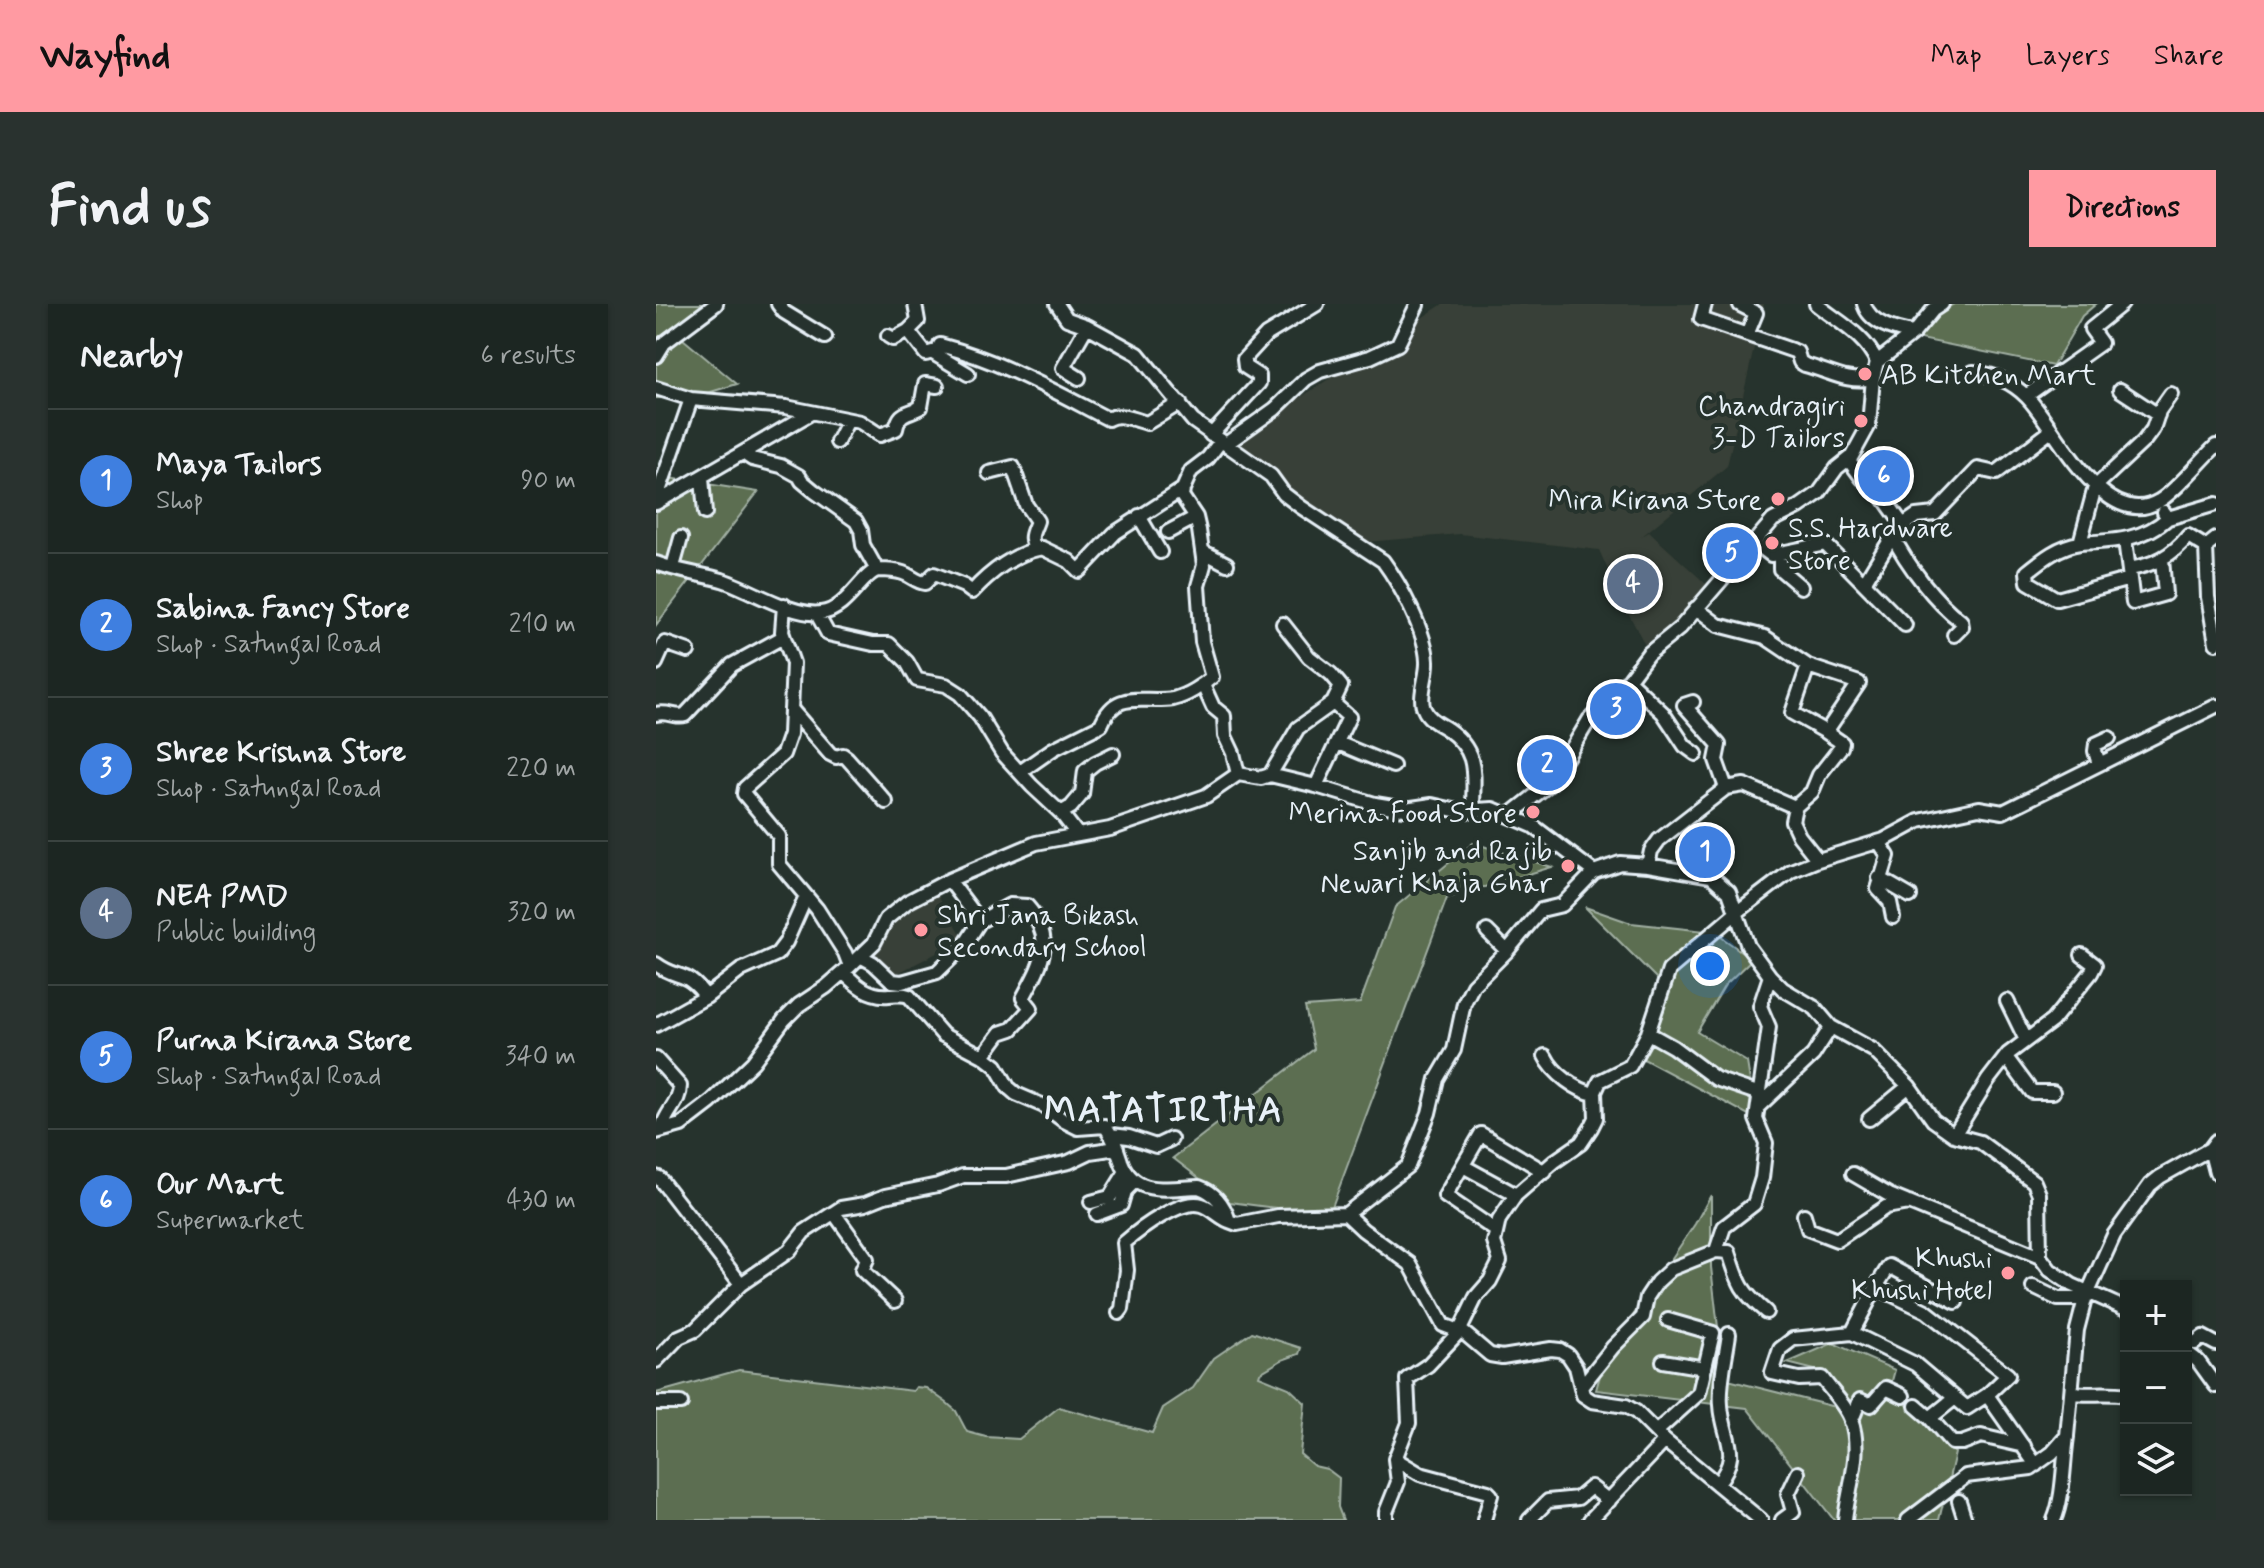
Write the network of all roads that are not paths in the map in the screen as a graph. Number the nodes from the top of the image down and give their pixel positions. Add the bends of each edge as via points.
1 (778, 304) edge
2 (915, 304) edge
3 (1057, 304) edge
4 (1317, 304) edge
5 (1705, 304) edge
6 (1816, 304) edge
7 (1864, 304) edge
8 (1942, 304) edge
9 (2122, 304) edge
10 (1417, 305) edge
11 (1740, 305) edge
12 (708, 306) edge
13 (1087, 326) junction
14 (908, 331) junction
15 (1914, 333) junction
16 (1747, 335) junction
17 (888, 336) dead end
18 (825, 337) dead end
19 (933, 353) junction
20 (656, 356) edge
21 (1877, 362) junction
22 (1973, 372) dead end
23 (968, 374) dead end
24 (1079, 378) dead end
25 (1873, 378) junction
26 (937, 386) dead end
27 (656, 388) edge
28 (2120, 390) dead end
29 (2171, 394) dead end
30 (2026, 396) junction
31 (691, 399) junction
32 (1180, 403) junction
33 (811, 413) junction
34 (2158, 415) junction
35 (848, 420) junction
36 (2051, 431) junction
37 (1219, 440) junction
38 (837, 442) dead end
39 (2216, 446) edge
40 (743, 453) junction
41 (1848, 459) junction
42 (989, 473) dead end
43 (702, 478) junction
44 (2095, 487) junction
45 (1183, 489) junction
46 (656, 501) edge
47 (2158, 502) junction
48 (2216, 504) edge
49 (705, 513) dead end
50 (1139, 516) junction
51 (1196, 517) junction
52 (2168, 518) junction
53 (1903, 525) junction
54 (1168, 532) dead end
55 (1892, 535) junction
56 (681, 538) dead end
57 (2125, 540) junction
58 (1754, 542) junction
59 (2080, 543) junction
60 (2211, 543) edge
61 (1036, 549) junction
62 (1202, 551) junction
63 (1160, 552) dead end
64 (1780, 553) junction
65 (2162, 559) junction
66 (656, 563) edge
67 (1227, 564) dead end
68 (673, 567) junction
69 (877, 570) junction
70 (2129, 574) junction
71 (1864, 583) junction
72 (1801, 587) dead end
73 (784, 605) junction
74 (1696, 608) junction
75 (817, 614) junction
76 (1283, 624) dead end
77 (1905, 625) dead end
78 (2210, 628) edge
79 (1954, 635) dead end
80 (783, 637) junction
81 (2216, 643) edge
82 (688, 651) dead end
83 (656, 663) edge
84 (1808, 666) junction
85 (1628, 680) junction
86 (1203, 685) junction
87 (1693, 702) dead end
88 (1333, 703) junction
89 (2216, 706) edge
90 (791, 709) junction
91 (656, 714) edge
92 (1826, 732) junction
93 (2109, 738) dead end
94 (1338, 743) junction
95 (1113, 754) dead end
96 (1696, 754) dead end
97 (2099, 764) junction
98 (1393, 766) dead end
99 (1020, 772) junction
100 (1238, 774) junction
101 (1270, 775) junction
102 (1316, 786) junction
103 (1726, 788) junction
104 (886, 802) dead end
105 (1795, 807) junction
106 (1473, 811) junction
107 (1061, 813) junction
108 (1510, 815) junction
109 (1078, 835) junction
110 (1879, 842) junction
111 (1818, 860) junction
112 (1648, 865) junction
113 (1594, 872) junction
114 (1879, 878) junction
115 (949, 880) junction
116 (1910, 896) dead end
117 (806, 897) junction
118 (1736, 913) junction
119 (1893, 917) dead end
120 (980, 921) junction
121 (1487, 931) dead end
122 (1507, 951) junction
123 (2082, 955) dead end
124 (862, 957) junction
125 (656, 964) edge
126 (846, 969) junction
127 (1770, 976) junction
128 (706, 997) junction
129 (2007, 1001) dead end
130 (656, 1025) edge
131 (1831, 1027) junction
132 (1648, 1033) junction
133 (2026, 1040) junction
134 (983, 1056) junction
135 (1545, 1056) dead end
136 (2006, 1057) junction
137 (656, 1059) edge
138 (1909, 1086) junction
139 (2053, 1092) dead end
140 (1595, 1094) junction
141 (1759, 1101) junction
142 (1869, 1119) dead end
143 (661, 1130) edge
144 (1111, 1135) junction
145 (1954, 1135) junction
146 (1171, 1139) dead end
147 (2213, 1145) edge
148 (1117, 1148) junction
149 (1463, 1166) junction
150 (1545, 1172) junction
151 (2216, 1172) edge
152 (1853, 1174) dead end
153 (656, 1177) edge
154 (1129, 1178) junction
155 (1516, 1195) junction
156 (1909, 1203) junction
157 (1094, 1208) dead end
158 (834, 1213) junction
159 (1346, 1214) junction
160 (1804, 1215) dead end
161 (1229, 1221) junction
162 (1495, 1230) junction
163 (1716, 1251) junction
164 (2040, 1257) junction
165 (741, 1284) junction
166 (1876, 1287) junction
167 (2033, 1287) dead end
168 (2087, 1296) junction
169 (895, 1301) dead end
170 (1956, 1302) dead end
171 (2120, 1307) edge
172 (1766, 1312) dead end
173 (1119, 1313) dead end
174 (1668, 1320) dead end
175 (1459, 1332) junction
176 (1713, 1333) junction
177 (1852, 1333) junction
178 (2192, 1343) edge
179 (2216, 1344) edge
180 (2192, 1356) edge
181 (656, 1361) edge
182 (1663, 1361) dead end
183 (1705, 1368) junction
184 (2216, 1386) edge
185 (1581, 1387) junction
186 (2072, 1393) junction
187 (2120, 1394) edge
188 (1987, 1395) junction
189 (1903, 1396) dead end
190 (1955, 1398) junction
191 (656, 1403) edge
192 (681, 1403) dead end
193 (1916, 1406) dead end
194 (1930, 1418) junction
195 (2005, 1420) junction
196 (1851, 1422) junction
197 (1661, 1436) junction
198 (1981, 1436) junction
199 (2067, 1436) junction
200 (2026, 1447) junction
201 (1395, 1459) junction
202 (2036, 1465) junction
203 (1798, 1473) dead end
204 (1717, 1484) junction
205 (1609, 1501) junction
206 (1959, 1501) dead end
207 (1386, 1520) edge
208 (1484, 1520) edge
209 (1529, 1520) edge
210 (1590, 1520) edge
211 (1761, 1520) edge
212 (1782, 1520) edge
213 (1845, 1520) edge
214 (1908, 1520) edge
215 (1965, 1520) edge
216 (2054, 1520) edge

1 - 18 street
2 - 14 street via 918,321
3 - 13 street via 1067,319
4 - 37 street via 1266,335 1244,359 1259,383
5 - 16 street via 1701,319
6 - 21 street via 1861,337
7 - 15 street via 1869,315 1890,328
8 - 15 street
9 - 30 street via 2091,329 2101,343
10 - 37 street via 1398,344 1313,375 1275,409
11 - 16 street via 1756,313
12 - 20 street
13 - 24 street via 1063,368
13 - 32 street via 1138,354
14 - 17 street via 893,339
14 - 19 street via 926,354
15 - 21 street
16 - 25 street via 1797,352 1805,365 1844,380
19 - 23 street
19 - 32 street via 940,345 982,357 1108,419 1113,415 1147,423
21 - 25 street
22 - 30 street via 1999,376
25 - 41 street via 1869,425
26 - 35 street via 925,384 921,407 906,412 894,430 880,435
27 - 31 street
28 - 34 street
29 - 34 street
30 - 36 street
31 - 33 street
31 - 46 street
32 - 37 street via 1193,421
33 - 35 street
33 - 40 street
34 - 44 street via 2144,441
35 - 38 street
36 - 44 street
36 - 53 street via 1996,473 1978,469 1935,514 1916,516
37 - 45 street via 1191,471
37 - 106 street via 1271,476 1285,495 1383,561 1392,573 1426,647 1422,706 1462,739 1471,758
39 - 47 street
40 - 43 street
40 - 69 street via 799,476 856,521
41 - 53 street
41 - 58 street via 1819,493 1773,520
42 - 61 street via 1013,467 1037,521 1031,533
43 - 46 street
43 - 49 street
44 - 47 street via 2128,506
44 - 59 street
45 - 50 street
45 - 51 street
47 - 52 street
48 - 52 street
50 - 61 street via 1079,571 1048,549
50 - 63 street
51 - 54 street
51 - 62 street
52 - 57 street via 2156,529
53 - 55 street
55 - 71 street
55 - 79 street via 1918,575 1961,621
56 - 68 street
57 - 59 street
57 - 70 street
58 - 64 street via 1771,555
58 - 74 street
59 - 70 street via 2046,556 2027,572 2028,582 2057,599
60 - 65 street via 2188,536
60 - 78 street
61 - 69 street via 1008,561 972,592 934,574 925,583 903,572
62 - 67 street
62 - 86 street via 1202,642 1212,672
64 - 71 street via 1825,544
64 - 72 street via 1780,569
65 - 70 street
65 - 70 street via 2165,594 2133,603
66 - 68 street
68 - 73 street
69 - 75 street via 837,608
71 - 77 street
73 - 75 street
73 - 80 street
74 - 84 street via 1718,625 1765,637
74 - 85 street
75 - 99 street via 828,634 889,644 917,680 946,685 960,694
76 - 88 street via 1341,686
78 - 81 street
80 - 90 street via 793,663
80 - 91 street via 732,665 691,711 680,717
82 - 83 street via 665,643
84 - 92 street via 1792,713
84 - 92 street via 1859,683
85 - 96 street
85 - 108 street via 1589,720 1552,782
86 - 99 street via 1175,698 1116,704 1101,725
86 - 100 street via 1213,707 1224,716
87 - 103 street via 1684,705 1719,745 1716,760
88 - 94 street via 1349,717
88 - 101 street via 1298,728
89 - 97 street
90 - 104 street via 830,754 847,758
90 - 117 street via 787,747 744,794 779,836 779,864
92 - 105 street via 1841,747 1812,792
93 - 97 street via 2096,744
94 - 98 street
94 - 102 street
95 - 107 street via 1085,771 1082,794
97 - 110 street via 2003,812 1979,808 1919,821
99 - 107 street
100 - 101 street
100 - 109 street via 1206,796
101 - 102 street
102 - 106 street via 1405,809 1432,805
103 - 105 street via 1744,785
103 - 112 street via 1659,840
105 - 111 street via 1792,821
106 - 108 street via 1493,809
107 - 109 street
108 - 113 street
109 - 115 street via 1036,843
110 - 111 street
110 - 114 street via 1888,856
111 - 118 street via 1791,871
112 - 113 street via 1620,863
112 - 118 street via 1711,876 1729,892
113 - 122 street via 1562,905 1541,910
114 - 116 street
114 - 119 street via 1878,889 1890,902
115 - 120 street
115 - 124 street via 886,919
117 - 126 street via 845,953
117 - 128 street via 783,948
118 - 127 street via 1748,946
118 - 132 street via 1669,970
120 - 124 street via 937,972 892,981
120 - 134 street via 1010,905 1027,906 1045,943 1040,968 1023,998 1031,1008 1012,1029 1000,1033
121 - 122 street
122 - 159 street via 1473,985 1464,1003 1454,1050 1437,1079 1408,1166
123 - 133 street via 2095,965 2091,973 2052,1021
124 - 126 street
125 - 128 street via 692,979
126 - 134 street via 858,987 873,994 909,996 943,1035
126 - 143 street via 799,1005 753,1062 711,1102 681,1125
127 - 131 street via 1815,1008
127 - 141 street via 1760,1006 1769,1027
128 - 130 street
129 - 133 street
131 - 138 street via 1873,1050
131 - 141 street via 1813,1055
132 - 140 street via 1630,1066 1600,1081
132 - 141 street
133 - 136 street
134 - 144 street via 1016,1094 1072,1126 1105,1126
135 - 140 street via 1559,1074
136 - 139 street via 2032,1092
136 - 145 street
137 - 143 street via 680,1086
138 - 142 street
138 - 145 street via 1933,1120
140 - 150 street via 1591,1128
141 - 163 street via 1756,1119 1766,1143 1762,1178 1754,1204 1724,1227
144 - 146 street via 1156,1146
144 - 148 street
145 - 164 street via 1980,1142 2034,1182 2039,1194
147 - 151 street
147 - 168 street via 2150,1185 2114,1235
148 - 154 street
148 - 158 street via 1006,1176 963,1176
149 - 150 street via 1481,1134
149 - 155 street
149 - 162 street via 1445,1196
150 - 155 street
152 - 156 street
153 - 165 street
154 - 157 street via 1121,1205
154 - 161 street via 1149,1188 1207,1189 1224,1206
155 - 162 street
156 - 160 street via 1886,1207 1837,1240 1808,1229
156 - 164 street
158 - 165 street
158 - 169 street via 867,1259 862,1270
159 - 161 street
159 - 175 street via 1410,1264 1443,1325
161 - 173 street via 1206,1206 1190,1204 1134,1234 1124,1243 1127,1270
162 - 175 street via 1500,1261
163 - 172 street via 1729,1252 1745,1295
163 - 185 street via 1671,1269 1657,1282 1643,1317
164 - 168 street
165 - 181 street
166 - 170 street via 1889,1266
166 - 177 street
166 - 188 street via 1926,1311 2008,1375
167 - 168 street via 2058,1299
168 - 171 street
168 - 186 street via 2077,1330
174 - 176 street
175 - 185 street via 1490,1355 1560,1350 1576,1367
175 - 201 street via 1407,1379 1409,1423
176 - 183 street
176 - 204 street via 1731,1333 1721,1404 1732,1457
177 - 190 street via 1915,1364
177 - 196 street via 1793,1339 1780,1349 1772,1373 1822,1378
178 - 179 street via 2203,1337
180 - 184 street
182 - 183 street
183 - 197 street via 1699,1393
185 - 197 street via 1592,1401 1626,1406
186 - 187 street
186 - 199 street
188 - 190 street via 1967,1408
188 - 195 street
189 - 196 street via 1886,1388 1871,1405 1860,1400
190 - 194 street
191 - 192 street
193 - 194 street
194 - 198 street via 1952,1443
195 - 198 street
195 - 200 street
196 - 213 street via 1857,1454
197 - 204 street
197 - 205 street
198 - 200 street
199 - 202 street
199 - 216 street via 2062,1502
200 - 202 street
201 - 207 street via 1398,1482
201 - 208 street via 1420,1474 1488,1492
202 - 214 street via 1966,1476
203 - 212 street via 1788,1494 1793,1512
204 - 211 street
205 - 209 street via 1591,1487 1578,1498 1548,1501
205 - 210 street
206 - 215 street

